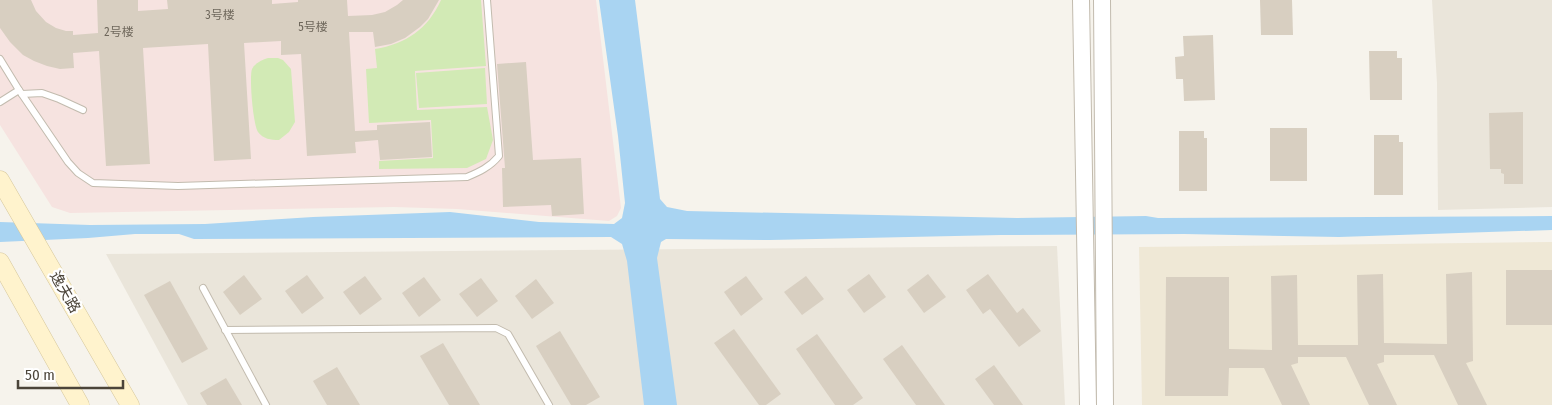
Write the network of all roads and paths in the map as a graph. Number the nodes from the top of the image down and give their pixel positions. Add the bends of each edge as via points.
1 (486, 0) edge
2 (1080, 0) edge
3 (1102, 0) edge
4 (0, 59) edge
5 (21, 92) junction
6 (0, 102) edge
7 (83, 110) dead end
8 (0, 180) edge
9 (0, 262) edge
10 (203, 288) dead end
11 (225, 330) junction
12 (80, 405) edge
13 (130, 405) edge
14 (266, 405) edge
15 (549, 405) edge
16 (1088, 405) edge
17 (1105, 405) edge

1 - 5 lane via 499,156 467,177 178,186 93,183 68,162
2 - 16 street
3 - 17 street
4 - 5 lane
5 - 6 lane
5 - 7 lane via 42,93
8 - 13 main road, 逸夫路
9 - 12 main road
10 - 11 lane
11 - 14 lane
11 - 15 lane via 496,328 508,334

